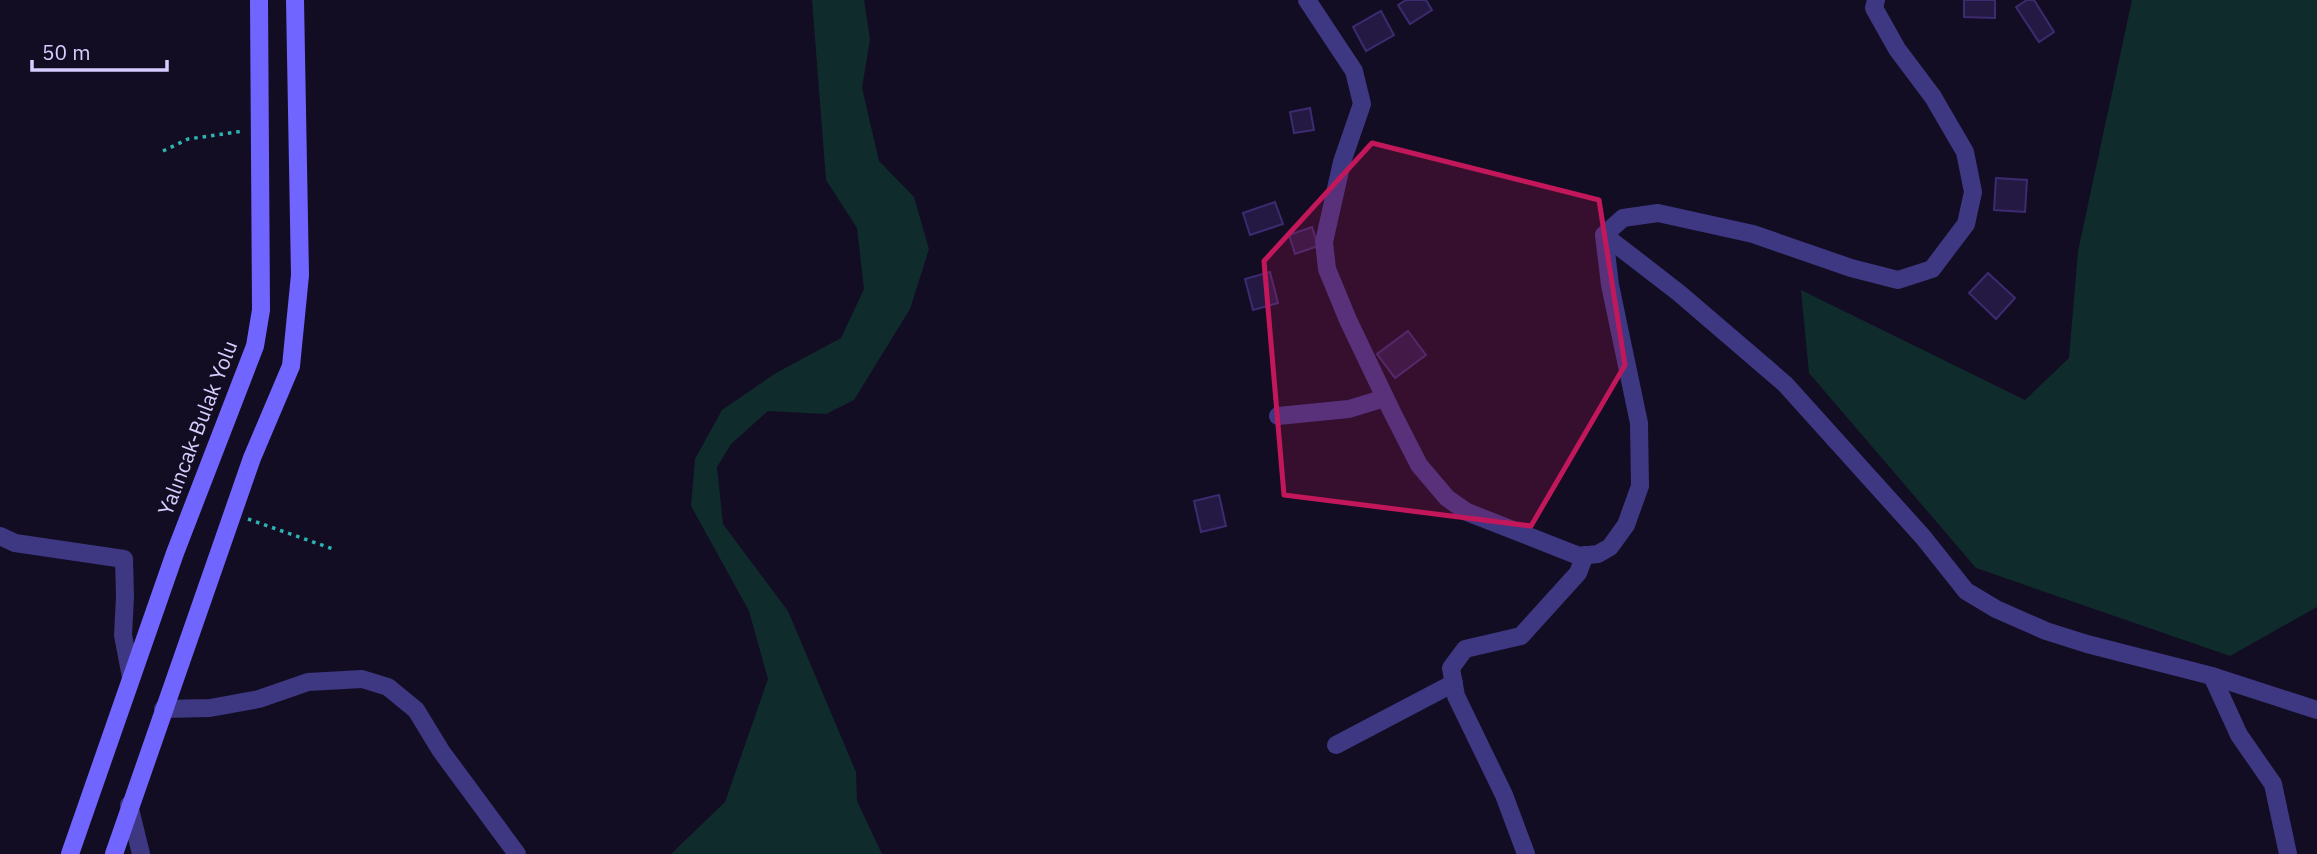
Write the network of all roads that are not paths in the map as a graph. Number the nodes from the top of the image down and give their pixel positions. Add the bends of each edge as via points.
1 (259, 0) edge
2 (295, 0) edge
3 (1307, 0) edge
4 (1876, 0) edge
5 (1604, 235) junction
6 (1385, 398) junction
7 (1278, 416) dead end
8 (0, 536) edge
9 (1585, 555) junction
10 (2212, 676) junction
11 (131, 677) junction
12 (1454, 683) junction
13 (163, 709) junction
14 (2317, 710) edge
15 (1336, 745) dead end
16 (129, 805) junction
17 (70, 854) edge
18 (114, 854) edge
19 (141, 854) edge
20 (517, 854) edge
21 (1527, 854) edge
22 (2288, 854) edge

1 - 11 main road, Yalıncak-Bulak Yolu via 261,310 255,346
2 - 13 main road via 300,275 291,366 252,458
3 - 6 street via 1354,71 1362,104 1342,162 1324,242 1327,269
4 - 5 street via 1874,8 1897,49 1933,97 1965,152 1973,192 1966,224 1932,269 1898,280 1753,234 1658,214 1623,218
5 - 9 street via 1639,423 1640,486 1626,525 1610,547
5 - 10 street via 1785,384 1966,591 2046,631
6 - 7 street via 1349,409
6 - 9 street via 1419,465 1447,498 1467,512
8 - 11 street via 15,543 124,559 123,635
9 - 12 street via 1578,573 1521,636 1465,649 1451,668
10 - 14 street
10 - 22 street via 2239,735 2273,784
11 - 17 main road, Yalıncak-Bulak Yolu
12 - 15 street
12 - 21 street
13 - 16 main road
13 - 20 street via 210,708 259,699 308,682 362,679 388,687 416,710
16 - 18 main road
16 - 19 street

